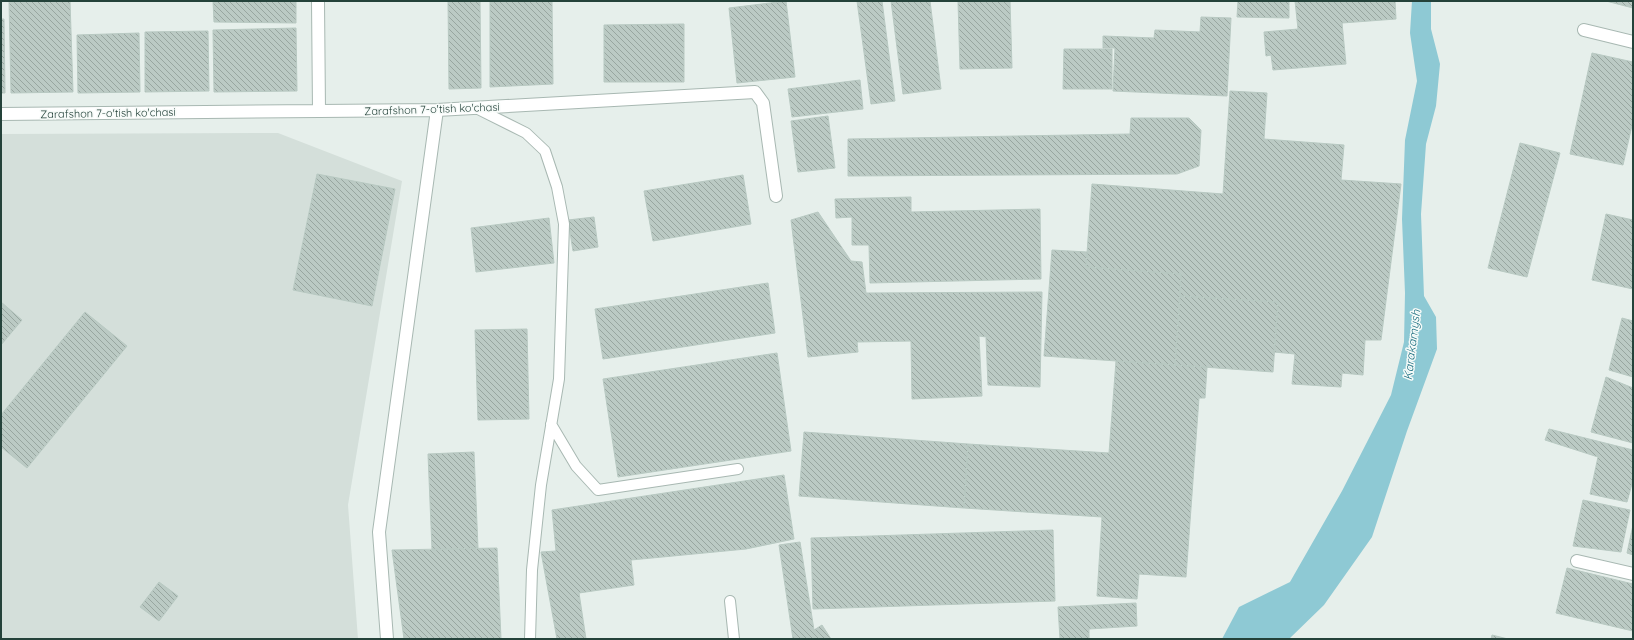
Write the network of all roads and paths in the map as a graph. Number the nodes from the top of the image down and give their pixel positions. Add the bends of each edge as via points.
1 (318, 1) edge
2 (1584, 30) dead end
3 (1633, 42) edge
4 (476, 108) junction
5 (437, 110) junction
6 (319, 111) junction
7 (1, 114) edge
8 (776, 196) dead end
9 (551, 424) junction
10 (738, 469) dead end
11 (1576, 562) dead end
12 (1633, 574) edge
13 (730, 601) dead end
14 (387, 639) edge
15 (530, 639) edge
16 (734, 639) edge

1 - 6 street
2 - 3 street
4 - 5 street, Zarafshon 7-o'tish ko'chasi
4 - 8 street, Zarafshon 7-o'tish ko'chasi via 755,92 763,103
4 - 9 lane via 526,133 545,152 557,187 564,224 559,379
5 - 6 street, Zarafshon 7-o'tish ko'chasi
5 - 14 street via 379,532
6 - 7 street, Zarafshon 7-o'tish ko'chasi
9 - 10 lane via 576,466 598,490
9 - 15 lane via 541,485 532,570
11 - 12 street
13 - 16 lane

